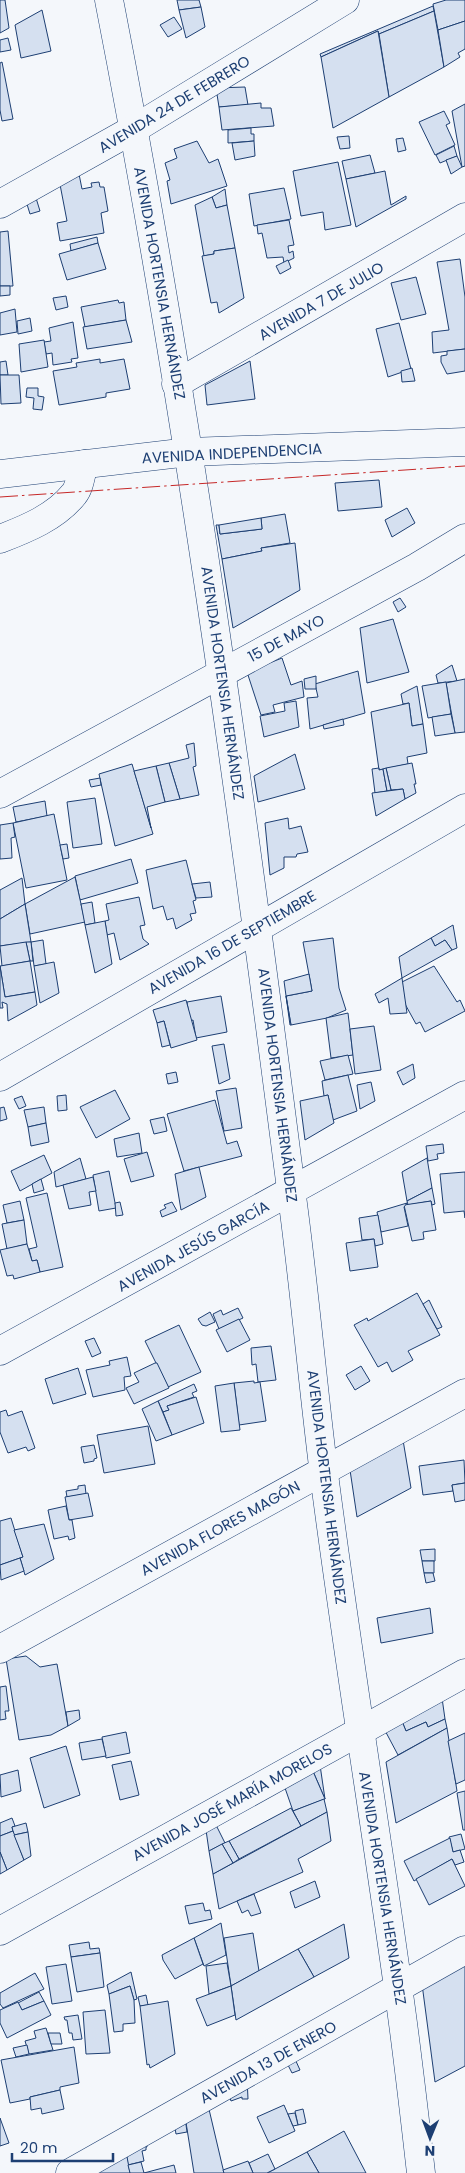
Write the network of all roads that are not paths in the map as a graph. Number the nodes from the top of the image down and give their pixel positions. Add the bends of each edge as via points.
1 (109, 0) edge
2 (345, 0) edge
3 (134, 129) junction
4 (0, 204) edge
5 (465, 218) edge
6 (176, 384) junction
7 (465, 442) edge
8 (189, 452) junction
9 (84, 464) junction
10 (0, 474) edge
11 (465, 538) edge
12 (0, 540) edge
13 (222, 673) junction
14 (0, 794) edge
15 (465, 808) edge
16 (257, 927) junction
17 (0, 1077) edge
18 (465, 1095) edge
19 (292, 1192) junction
20 (0, 1351) edge
21 (465, 1392) edge
22 (324, 1471) junction
23 (0, 1649) edge
24 (465, 1673) edge
25 (359, 1731) junction
26 (0, 1932) edge
27 (465, 1950) edge
28 (399, 1989) junction
29 (70, 2173) edge
30 (422, 2173) edge

1 - 3 street, AVENIDA HORTENSIA HERNÁNDEZ
2 - 3 street, AVENIDA 24 DE FEBRERO
3 - 4 street, AVENIDA 24 DE FEBRERO
3 - 6 street, AVENIDA HORTENSIA HERNÁNDEZ
5 - 6 street, AVENIDA 7 DE JULIO
6 - 8 street, AVENIDA HORTENSIA HERNÁNDEZ
7 - 8 street, AVENIDA INDEPENDENCIA
8 - 9 street, AVENIDA INDEPENDENCIA
8 - 13 street, AVENIDA HORTENSIA HERNÁNDEZ
9 - 10 street, AVENIDA INDEPENDENCIA
9 - 12 street via 75,493 59,509 34,526
11 - 13 street, 15 DE MAYO
13 - 14 street, 15 DE MAYO
13 - 16 street, AVENIDA HORTENSIA HERNÁNDEZ
15 - 16 street, AVENIDA 16 DE SEPTIEMBRE
16 - 17 street, AVENIDA 16 DE SEPTIEMBRE
16 - 19 street, AVENIDA HORTENSIA HERNÁNDEZ
18 - 19 street, AVENIDA JESÚS GARCÍA
19 - 20 street, AVENIDA JESÚS GARCÍA
19 - 22 street, AVENIDA HORTENSIA HERNÁNDEZ
21 - 22 street, AVENIDA FLORES MAGÓN
22 - 23 street, AVENIDA FLORES MAGÓN
22 - 25 street, AVENIDA HORTENSIA HERNÁNDEZ
24 - 25 street, AVENIDA JOSÉ MARÍA MORELOS
25 - 26 street, AVENIDA JOSÉ MARÍA MORELOS
25 - 28 street, AVENIDA HORTENSIA HERNÁNDEZ
27 - 28 street, AVENIDA 13 DE ENERO
28 - 29 street, AVENIDA 13 DE ENERO
28 - 30 street, AVENIDA HORTENSIA HERNÁNDEZ

